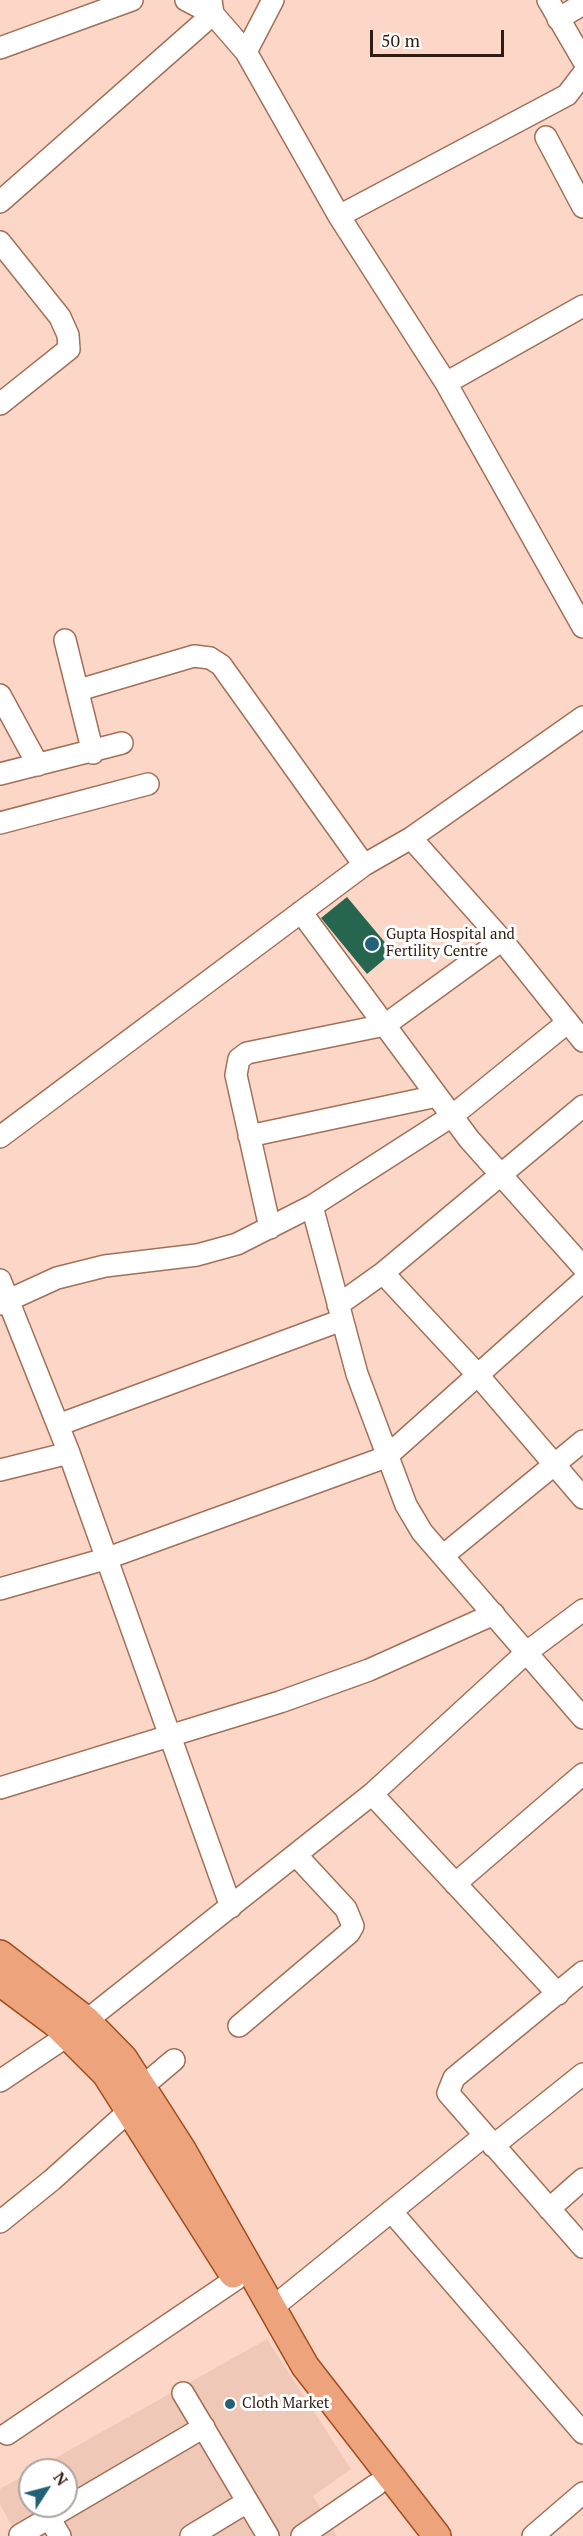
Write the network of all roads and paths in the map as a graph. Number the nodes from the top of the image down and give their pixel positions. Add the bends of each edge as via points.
1 (132, 0) edge
2 (186, 0) edge
3 (273, 0) edge
4 (548, 0) edge
5 (583, 4) edge
6 (212, 7) edge
7 (558, 19) junction
8 (0, 48) edge
9 (246, 52) junction
10 (583, 60) edge
11 (583, 74) edge
12 (546, 137) dead end
13 (0, 202) edge
14 (583, 207) edge
15 (339, 216) junction
16 (2, 247) edge
17 (583, 306) edge
18 (446, 382) junction
19 (0, 405) edge
20 (583, 627) edge
21 (65, 640) dead end
22 (79, 690) junction
23 (0, 695) edge
24 (583, 717) edge
25 (122, 743) dead end
26 (93, 753) junction
27 (38, 765) junction
28 (0, 774) edge
29 (148, 784) dead end
30 (0, 823) edge
31 (411, 838) junction
32 (364, 865) junction
33 (301, 912) junction
34 (502, 940) junction
35 (568, 1022) junction
36 (385, 1025) junction
37 (583, 1041) edge
38 (437, 1096) junction
39 (583, 1106) edge
40 (452, 1116) junction
41 (249, 1136) junction
42 (0, 1137) edge
43 (500, 1174) junction
44 (312, 1206) junction
45 (270, 1228) junction
46 (583, 1268) edge
47 (383, 1273) junction
48 (583, 1281) edge
49 (2, 1295) edge
50 (340, 1312) junction
51 (477, 1374) junction
52 (58, 1425) junction
53 (583, 1441) edge
54 (69, 1453) junction
55 (386, 1456) junction
56 (554, 1466) junction
57 (0, 1470) edge
58 (583, 1498) edge
59 (444, 1555) junction
60 (105, 1559) junction
61 (0, 1589) edge
62 (583, 1610) edge
63 (494, 1614) junction
64 (527, 1652) junction
65 (583, 1718) edge
66 (170, 1734) junction
67 (583, 1774) edge
68 (0, 1788) edge
69 (372, 1794) junction
70 (296, 1855) junction
71 (455, 1884) junction
72 (231, 1907) junction
73 (0, 1954) edge
74 (583, 1972) edge
75 (0, 1982) edge
76 (558, 1994) junction
77 (239, 2026) dead end
78 (77, 2028) junction
79 (174, 2060) dead end
80 (583, 2074) edge
81 (0, 2081) edge
82 (142, 2087) junction
83 (129, 2111) junction
84 (489, 2141) junction
85 (583, 2180) edge
86 (549, 2209) junction
87 (391, 2211) junction
88 (0, 2222) edge
89 (583, 2247) edge
90 (236, 2280) junction
91 (272, 2308) junction
92 (183, 2393) dead end
93 (204, 2427) junction
94 (583, 2433) edge
95 (6, 2434) dead end
96 (376, 2485) junction
97 (583, 2493) edge
98 (247, 2502) junction
99 (55, 2527) edge
100 (20, 2535) edge
101 (190, 2536) edge
102 (268, 2536) edge
103 (302, 2536) edge
104 (414, 2536) edge
105 (437, 2536) edge
106 (532, 2536) edge

1 - 8 street
2 - 6 street
3 - 9 street
4 - 7 street
5 - 7 street
6 - 9 street
6 - 13 street
7 - 10 street
9 - 15 street
11 - 15 street via 567,95
12 - 14 street
15 - 18 street
16 - 19 street via 60,317 69,349
17 - 18 street
18 - 20 street
21 - 22 street
22 - 26 street
22 - 32 street via 194,656 210,658 221,665
23 - 27 street
24 - 31 street
25 - 26 street
26 - 27 street
27 - 28 street
29 - 30 street
31 - 32 street
31 - 34 street
32 - 33 street
33 - 36 street
33 - 42 street
34 - 35 street
34 - 36 street
35 - 37 street
35 - 40 street
36 - 38 street
36 - 41 street via 247,1053 239,1059 236,1075
38 - 40 street
38 - 41 street
39 - 43 street
40 - 43 street
40 - 44 street
41 - 45 street
43 - 46 street
43 - 47 street
44 - 45 street
44 - 50 street
45 - 49 street via 237,1244 197,1255 105,1266
47 - 50 street
47 - 51 street
48 - 51 street
49 - 52 street
50 - 52 street
50 - 55 street
51 - 55 street
51 - 56 street
52 - 54 street
53 - 56 street
54 - 57 street
54 - 60 street
55 - 59 street via 406,1505 422,1532
55 - 60 street
56 - 58 street
56 - 59 street
59 - 63 street
60 - 61 street
60 - 66 street
62 - 64 street
63 - 64 street
63 - 66 street via 369,1670 280,1702
64 - 65 street
64 - 69 street
66 - 68 street
66 - 72 street
67 - 71 street
69 - 70 street
69 - 71 street
70 - 72 street
70 - 77 street via 346,1909 352,1926 349,1933
71 - 76 street
72 - 78 street
73 - 78 main road
74 - 76 street
75 - 78 main road
76 - 84 street via 454,2078 448,2093
78 - 81 street
78 - 82 main road via 124,2059
78 - 83 main road
79 - 82 street
80 - 84 street
82 - 91 main road
83 - 88 street
83 - 90 main road
84 - 86 street
84 - 87 street
85 - 86 street
86 - 89 street
87 - 91 street
87 - 94 street
90 - 95 street
90 - 96 main road
91 - 105 main road via 305,2366
92 - 93 street
93 - 98 street
93 - 99 street
96 - 103 street
96 - 104 main road
97 - 106 street
98 - 101 street
98 - 102 street
99 - 100 street

